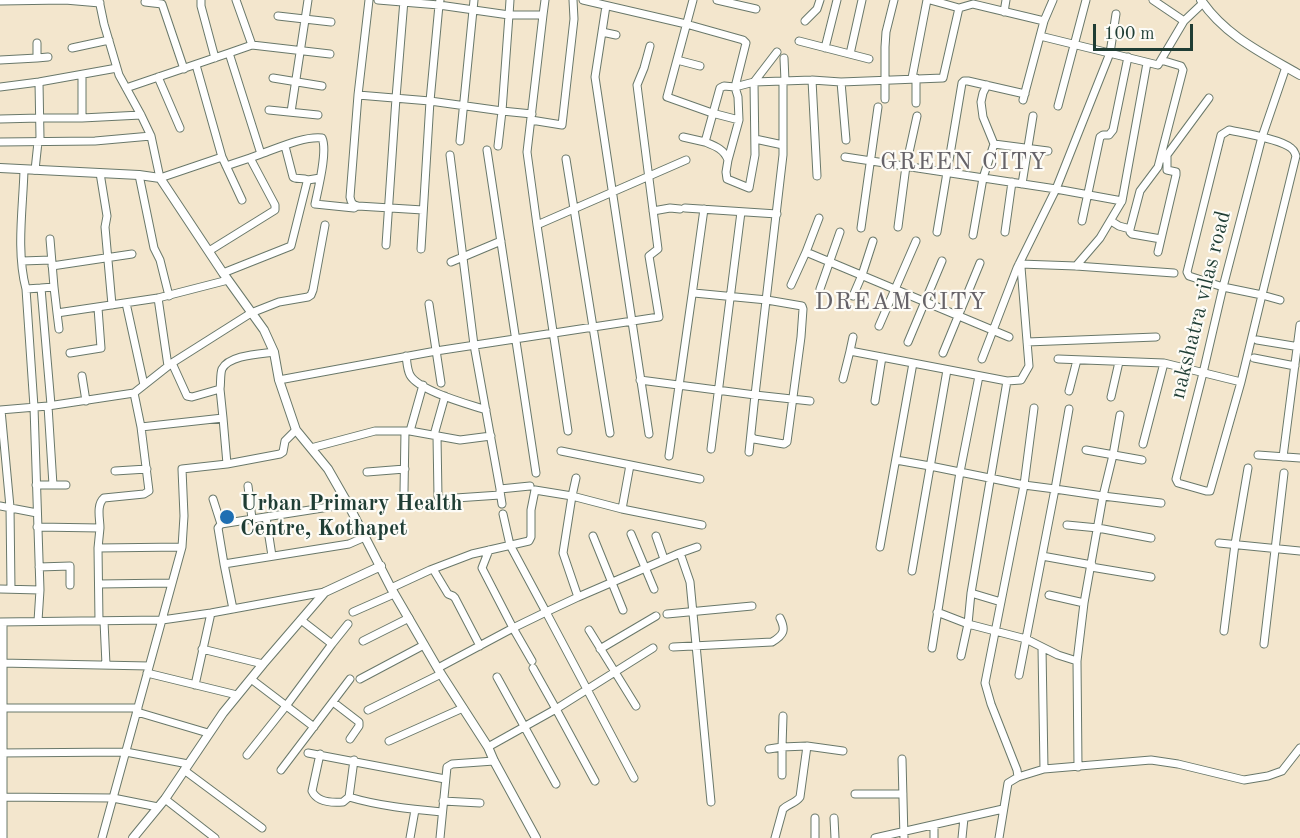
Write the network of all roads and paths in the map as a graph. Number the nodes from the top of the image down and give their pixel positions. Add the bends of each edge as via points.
1 (65, 0) edge
2 (201, 0) edge
3 (236, 0) edge
4 (308, 0) edge
5 (369, 0) edge
6 (378, 0) edge
7 (474, 0) edge
8 (510, 0) edge
9 (545, 0) edge
10 (573, 0) edge
11 (583, 0) edge
12 (623, 0) edge
13 (693, 0) edge
14 (717, 0) edge
15 (820, 0) edge
16 (837, 0) edge
17 (862, 0) edge
18 (894, 0) edge
19 (928, 0) edge
20 (1006, 0) edge
21 (1053, 0) edge
22 (1086, 0) edge
23 (1154, 0) edge
24 (0, 1) edge
25 (99, 1) edge
26 (404, 1) edge
27 (145, 2) dead end
28 (978, 2) edge
29 (1202, 2) edge
30 (439, 3) edge
31 (745, 3) edge
32 (606, 6) junction
33 (959, 8) junction
34 (621, 9) junction
35 (756, 9) dead end
36 (473, 10) junction
37 (1004, 12) junction
38 (1116, 14) dead end
39 (509, 15) junction
40 (543, 15) junction
41 (278, 16) dead end
42 (305, 19) junction
43 (805, 21) dead end
44 (1044, 21) junction
45 (1184, 21) junction
46 (331, 22) dead end
47 (686, 24) junction
48 (602, 32) junction
49 (616, 35) dead end
50 (1040, 36) junction
51 (109, 40) junction
52 (799, 41) dead end
53 (37, 43) dead end
54 (1074, 44) junction
55 (252, 45) junction
56 (650, 46) dead end
57 (72, 48) dead end
58 (825, 48) junction
59 (301, 50) junction
60 (777, 52) dead end
61 (229, 53) junction
62 (1110, 53) junction
63 (330, 54) dead end
64 (850, 54) junction
65 (48, 57) dead end
66 (1128, 57) junction
67 (37, 58) junction
68 (215, 58) junction
69 (784, 58) dead end
70 (869, 59) dead end
71 (0, 60) edge
72 (676, 60) junction
73 (1161, 60) junction
74 (1147, 63) junction
75 (196, 65) junction
76 (700, 66) dead end
77 (1286, 67) junction
78 (117, 68) junction
79 (184, 69) junction
80 (82, 75) junction
81 (1300, 75) edge
82 (158, 77) junction
83 (273, 78) dead end
84 (914, 78) junction
85 (812, 80) junction
86 (884, 80) junction
87 (784, 81) junction
88 (39, 82) junction
89 (296, 82) junction
90 (754, 82) junction
91 (841, 82) junction
92 (987, 85) junction
93 (322, 86) dead end
94 (0, 87) edge
95 (735, 87) junction
96 (126, 88) junction
97 (358, 94) junction
98 (396, 98) junction
99 (1209, 98) dead end
100 (885, 99) dead end
101 (430, 101) junction
102 (916, 103) dead end
103 (463, 106) junction
104 (1058, 106) dead end
105 (878, 107) dead end
106 (269, 110) dead end
107 (502, 111) junction
108 (291, 112) junction
109 (712, 113) junction
110 (141, 115) junction
111 (318, 115) dead end
112 (917, 116) dead end
113 (1033, 116) dead end
114 (40, 117) junction
115 (531, 117) junction
116 (82, 118) junction
117 (0, 120) edge
118 (739, 120) junction
119 (180, 128) dead end
120 (151, 136) junction
121 (683, 137) dead end
122 (1262, 137) junction
123 (755, 139) junction
124 (846, 140) dead end
125 (460, 141) dead end
126 (0, 142) edge
127 (38, 142) junction
128 (705, 142) junction
129 (994, 144) junction
130 (783, 145) junction
131 (285, 146) junction
132 (498, 146) dead end
133 (1027, 149) junction
134 (487, 150) dead end
135 (1048, 151) dead end
136 (261, 154) junction
137 (450, 155) dead end
138 (1167, 155) junction
139 (222, 157) junction
140 (250, 158) junction
141 (845, 158) dead end
142 (566, 159) dead end
143 (686, 160) dead end
144 (728, 160) junction
145 (871, 161) junction
146 (226, 166) junction
147 (906, 166) junction
148 (1158, 167) junction
149 (0, 168) edge
150 (24, 170) junction
151 (35, 170) junction
152 (946, 172) junction
153 (100, 174) junction
154 (139, 175) junction
155 (817, 176) dead end
156 (648, 177) junction
157 (160, 178) junction
158 (320, 178) junction
159 (983, 178) junction
160 (308, 180) junction
161 (1012, 182) junction
162 (1022, 184) junction
163 (1056, 189) junction
164 (612, 192) junction
165 (1088, 195) junction
166 (242, 201) dead end
167 (1122, 201) junction
168 (358, 206) junction
169 (388, 207) junction
170 (574, 209) junction
171 (704, 209) junction
172 (423, 210) junction
173 (653, 211) junction
174 (741, 212) junction
175 (777, 214) junction
176 (819, 218) dead end
177 (1082, 220) dead end
178 (1111, 221) junction
179 (325, 225) dead end
180 (537, 225) junction
181 (898, 227) dead end
182 (861, 228) dead end
183 (1130, 230) junction
184 (840, 232) dead end
185 (937, 232) dead end
186 (1005, 232) dead end
187 (974, 235) dead end
188 (50, 239) dead end
189 (1161, 239) junction
190 (501, 241) junction
191 (873, 241) dead end
192 (916, 241) dead end
193 (386, 245) dead end
194 (421, 249) dead end
195 (209, 252) junction
196 (806, 252) junction
197 (1158, 252) dead end
198 (132, 254) dead end
199 (108, 257) junction
200 (463, 257) junction
201 (22, 261) junction
202 (942, 261) dead end
203 (451, 262) dead end
204 (829, 262) junction
205 (52, 263) junction
206 (980, 263) dead end
207 (1019, 264) junction
208 (1076, 266) junction
209 (1174, 273) dead end
210 (862, 275) junction
211 (226, 277) junction
212 (791, 285) dead end
213 (54, 287) junction
214 (1223, 287) junction
215 (41, 288) junction
216 (26, 289) junction
217 (820, 289) dead end
218 (895, 289) junction
219 (692, 295) junction
220 (1262, 295) junction
221 (169, 296) junction
222 (730, 296) junction
223 (853, 296) dead end
224 (158, 298) junction
225 (767, 300) junction
226 (1280, 300) dead end
227 (925, 302) junction
228 (126, 303) junction
229 (429, 304) dead end
230 (112, 305) junction
231 (98, 308) junction
232 (251, 313) junction
233 (57, 314) junction
234 (958, 316) junction
235 (631, 321) junction
236 (1300, 324) edge
237 (593, 327) junction
238 (879, 327) dead end
239 (59, 329) dead end
240 (993, 331) junction
241 (553, 333) junction
242 (853, 337) dead end
243 (1009, 337) dead end
244 (1156, 337) dead end
245 (516, 339) junction
246 (1257, 340) dead end
247 (908, 342) dead end
248 (1027, 342) junction
249 (474, 345) junction
250 (1299, 347) edge
251 (436, 351) junction
252 (850, 351) junction
253 (274, 352) junction
254 (943, 353) dead end
255 (70, 354) dead end
256 (406, 356) junction
257 (882, 357) junction
258 (1254, 358) dead end
259 (982, 359) dead end
260 (1058, 359) dead end
261 (1077, 360) junction
262 (1119, 362) junction
263 (913, 363) junction
264 (1164, 363) junction
265 (170, 365) junction
266 (1295, 366) junction
267 (947, 370) junction
268 (1203, 373) junction
269 (82, 376) dead end
270 (979, 376) junction
271 (843, 379) dead end
272 (279, 380) junction
273 (640, 380) junction
274 (1007, 381) junction
275 (1240, 382) junction
276 (441, 383) dead end
277 (144, 385) junction
278 (423, 385) junction
279 (679, 385) junction
280 (220, 389) junction
281 (719, 390) junction
282 (1069, 391) dead end
283 (134, 393) junction
284 (755, 395) junction
285 (445, 396) junction
286 (1111, 397) dead end
287 (792, 399) junction
288 (86, 400) junction
289 (810, 401) dead end
290 (875, 401) dead end
291 (50, 406) junction
292 (34, 407) junction
293 (1034, 408) dead end
294 (1069, 409) dead end
295 (1, 410) edge
296 (486, 410) junction
297 (1120, 415) dead end
298 (223, 418) junction
299 (141, 427) junction
300 (296, 430) junction
301 (408, 431) junction
302 (568, 431) dead end
303 (610, 433) dead end
304 (649, 434) dead end
305 (435, 436) junction
306 (491, 436) junction
307 (751, 436) junction
308 (1143, 444) dead end
309 (311, 447) junction
310 (711, 449) dead end
311 (1086, 450) dead end
312 (561, 451) dead end
313 (749, 452) dead end
314 (1113, 455) junction
315 (1258, 455) dead end
316 (669, 456) dead end
317 (1283, 457) junction
318 (1300, 458) edge
319 (896, 460) junction
320 (1142, 460) dead end
321 (227, 464) junction
322 (630, 465) junction
323 (930, 466) junction
324 (1248, 468) dead end
325 (147, 469) junction
326 (405, 469) junction
327 (115, 471) dead end
328 (367, 472) dead end
329 (960, 472) junction
330 (536, 473) dead end
331 (1284, 473) dead end
332 (991, 477) junction
333 (576, 478) dead end
334 (700, 480) dead end
335 (36, 485) junction
336 (53, 485) junction
337 (66, 485) dead end
338 (1024, 485) junction
339 (248, 486) dead end
340 (530, 486) dead end
341 (1055, 489) junction
342 (404, 492) dead end
343 (500, 492) junction
344 (572, 496) junction
345 (1103, 496) junction
346 (213, 499) dead end
347 (1161, 502) dead end
348 (348, 504) junction
349 (502, 504) dead end
350 (0, 506) edge
351 (10, 507) junction
352 (622, 509) junction
353 (36, 513) junction
354 (503, 514) dead end
355 (266, 517) junction
356 (252, 519) junction
357 (220, 524) junction
358 (702, 525) dead end
359 (1067, 525) dead end
360 (37, 527) junction
361 (100, 528) junction
362 (1098, 528) junction
363 (631, 534) dead end
364 (593, 536) dead end
365 (656, 536) dead end
366 (365, 537) junction
367 (1151, 538) dead end
368 (1219, 543) dead end
369 (1235, 544) junction
370 (510, 545) junction
371 (182, 547) junction
372 (697, 547) dead end
373 (880, 547) dead end
374 (98, 548) junction
375 (1276, 549) junction
376 (489, 550) junction
377 (1300, 551) edge
378 (680, 553) junction
379 (272, 556) junction
380 (1042, 556) junction
381 (664, 559) junction
382 (224, 564) junction
383 (381, 566) junction
384 (1092, 566) junction
385 (39, 567) junction
386 (645, 567) junction
387 (433, 568) junction
388 (912, 571) dead end
389 (1151, 577) dead end
390 (172, 583) junction
391 (612, 583) junction
392 (99, 584) junction
393 (70, 585) dead end
394 (0, 589) edge
395 (11, 589) junction
396 (654, 589) dead end
397 (40, 590) junction
398 (393, 591) junction
399 (325, 592) junction
400 (971, 593) junction
401 (1049, 595) dead end
402 (578, 597) junction
403 (1001, 602) junction
404 (1084, 603) junction
405 (752, 606) dead end
406 (233, 609) junction
407 (622, 610) dead end
408 (353, 612) dead end
409 (546, 612) junction
410 (693, 612) junction
411 (937, 612) junction
412 (211, 613) junction
413 (667, 614) dead end
414 (656, 616) dead end
415 (409, 618) junction
416 (780, 618) dead end
417 (162, 620) junction
418 (301, 620) junction
419 (38, 621) junction
420 (102, 621) junction
421 (1, 622) edge
422 (348, 624) dead end
423 (968, 624) junction
424 (513, 628) junction
425 (589, 630) dead end
426 (1224, 631) dead end
427 (995, 632) junction
428 (1026, 639) junction
429 (363, 641) dead end
430 (332, 644) junction
431 (1264, 644) dead end
432 (424, 645) junction
433 (480, 646) junction
434 (695, 646) junction
435 (674, 647) dead end
436 (653, 648) dead end
437 (932, 648) dead end
438 (1042, 648) junction
439 (202, 649) junction
440 (600, 649) junction
441 (961, 656) dead end
442 (1077, 661) junction
443 (1, 663) edge
444 (106, 664) junction
445 (262, 664) junction
446 (148, 670) junction
447 (440, 671) junction
448 (615, 671) junction
449 (1019, 675) dead end
450 (497, 677) dead end
451 (251, 679) junction
452 (350, 679) dead end
453 (360, 679) dead end
454 (195, 685) junction
455 (587, 689) junction
456 (237, 695) junction
457 (333, 702) junction
458 (286, 706) junction
459 (636, 706) dead end
460 (2, 708) edge
461 (463, 708) junction
462 (556, 709) junction
463 (137, 710) junction
464 (368, 710) dead end
465 (783, 716) dead end
466 (314, 727) junction
467 (525, 727) junction
468 (208, 733) junction
469 (350, 739) dead end
470 (389, 741) dead end
471 (807, 746) junction
472 (488, 747) junction
473 (782, 747) junction
474 (1300, 748) edge
475 (770, 749) dead end
476 (843, 751) dead end
477 (126, 752) junction
478 (2, 753) edge
479 (308, 753) dead end
480 (247, 754) dead end
481 (320, 754) junction
482 (903, 759) dead end
483 (354, 760) junction
484 (494, 761) junction
485 (186, 767) junction
486 (1078, 767) junction
487 (1044, 769) junction
488 (281, 770) dead end
489 (782, 775) dead end
490 (1018, 777) junction
491 (634, 778) dead end
492 (446, 779) junction
493 (595, 780) dead end
494 (556, 784) dead end
495 (855, 794) dead end
496 (903, 794) junction
497 (349, 796) junction
498 (2, 797) edge
499 (113, 798) junction
500 (165, 799) junction
501 (443, 801) junction
502 (711, 802) dead end
503 (480, 803) dead end
504 (158, 807) junction
505 (1003, 809) junction
506 (415, 810) junction
507 (442, 812) junction
508 (815, 818) dead end
509 (834, 818) dead end
510 (964, 818) junction
511 (934, 825) junction
512 (262, 828) dead end
513 (904, 835) edge
514 (3, 838) edge
515 (102, 838) edge
516 (133, 838) edge
517 (215, 838) edge
518 (410, 838) edge
519 (440, 838) edge
520 (536, 838) edge
521 (775, 838) edge
522 (815, 838) edge
523 (835, 838) edge
524 (875, 838) edge
525 (934, 838) edge
526 (962, 838) edge
527 (999, 838) edge

1 - 24 street
1 - 25 street
2 - 68 street
3 - 55 street
4 - 42 street
5 - 97 street
6 - 26 street
7 - 36 street
8 - 39 street
9 - 40 street
10 - 115 street via 562,125
11 - 32 street
12 - 34 street
13 - 47 street
14 - 31 street
15 - 43 street
16 - 58 street
17 - 64 street
18 - 86 street via 885,47
19 - 33 street
19 - 84 street
20 - 37 street
21 - 44 street
22 - 54 street
23 - 45 street
25 - 51 street
26 - 30 street
26 - 98 street
27 - 79 street via 164,7
28 - 33 street
28 - 37 street
29 - 45 street
29 - 77 street via 1234,36
30 - 36 street
30 - 101 street
31 - 35 street
32 - 34 street
32 - 48 street
33 - 84 street via 943,78
34 - 47 street
36 - 39 street
36 - 103 street
37 - 44 street
38 - 62 street
39 - 40 street
39 - 107 street
40 - 115 street
41 - 42 street
42 - 46 street
42 - 59 street
44 - 50 street
45 - 73 street
47 - 72 street
47 - 95 street via 746,43
48 - 49 street
48 - 164 street via 595,77
50 - 54 street
50 - 92 street via 1024,97
51 - 57 street
51 - 78 street
52 - 58 street
53 - 67 street
54 - 62 street
54 - 104 street
55 - 59 street
55 - 61 street
56 - 156 street via 637,85
58 - 64 street
59 - 63 street
59 - 89 street
60 - 90 street
61 - 68 street
61 - 136 street
62 - 66 street
62 - 163 street
64 - 70 street
65 - 67 street
66 - 74 street
66 - 165 street via 1113,130 1100,137
67 - 71 street
68 - 75 street
69 - 87 street
72 - 76 street
72 - 109 street via 667,97
73 - 74 street via 1158,65
73 - 148 street via 1183,69
74 - 167 street
75 - 79 street
75 - 139 street
77 - 81 street
77 - 122 street
78 - 80 street
78 - 96 street
79 - 82 street
80 - 88 street
80 - 116 street
82 - 96 street
82 - 119 street
83 - 89 street
84 - 86 street
84 - 102 street
85 - 87 street
85 - 91 street
85 - 155 street
86 - 91 street
86 - 100 street
87 - 90 street
87 - 130 street
88 - 94 street
88 - 114 street
89 - 93 street
89 - 108 street
90 - 95 street
90 - 123 street
91 - 124 street
92 - 129 street via 981,102
92 - 152 street via 962,83
95 - 109 street via 720,88
95 - 118 street
96 - 110 street
97 - 98 street
97 - 168 street via 350,197
98 - 101 street
98 - 169 street
99 - 138 street
101 - 103 street
101 - 172 street
103 - 107 street
103 - 125 street
105 - 145 street
106 - 108 street
107 - 115 street
107 - 132 street
108 - 111 street
109 - 118 street
109 - 128 street
110 - 116 street
110 - 120 street
112 - 147 street
113 - 133 street
114 - 116 street
114 - 117 street
114 - 127 street
115 - 180 street via 527,152
118 - 144 street
120 - 127 street
120 - 157 street
121 - 128 street
122 - 214 street, nakshatra vilas road
122 - 214 street via 1229,130 1221,135 1187,272
122 - 220 street via 1288,145 1296,156
123 - 130 street
123 - 144 street via 749,188 727,179
126 - 127 street
127 - 151 street
128 - 144 street via 721,149
129 - 133 street
129 - 159 street
130 - 175 street
131 - 136 street
131 - 158 street via 322,138
131 - 160 street via 292,177
133 - 135 street
133 - 162 street
134 - 190 street
136 - 140 street
137 - 200 street
138 - 148 street
138 - 189 street via 1167,170 1176,175
139 - 146 street
139 - 157 street
140 - 146 street
140 - 195 street via 275,210
141 - 145 street
142 - 170 street
143 - 156 street
145 - 147 street
145 - 182 street
146 - 166 street
147 - 152 street
147 - 181 street
148 - 183 street via 1140,191
149 - 150 street
150 - 151 street
150 - 201 street
151 - 153 street
152 - 159 street
152 - 185 street
153 - 154 street
153 - 199 street
154 - 157 street
154 - 221 street via 154,248
156 - 164 street
156 - 173 street
157 - 195 street
158 - 160 street
158 - 168 street via 315,204
159 - 161 street
159 - 187 street
160 - 211 street via 291,246
161 - 162 street
161 - 186 street
162 - 163 street
163 - 165 street
163 - 207 street
164 - 170 street
164 - 235 street
165 - 167 street
165 - 177 street
167 - 178 street
168 - 169 street
169 - 172 street
169 - 193 street
170 - 180 street
170 - 237 street
171 - 173 street
171 - 174 street
171 - 219 street
172 - 194 street
173 - 235 street via 658,249 648,256 659,317
174 - 175 street
174 - 222 street
175 - 225 street
176 - 196 street
178 - 183 street
178 - 208 street
179 - 232 street via 311,295
180 - 241 street
183 - 189 street via 1132,234
184 - 204 street
188 - 205 street
189 - 197 street
190 - 200 street
190 - 245 street
191 - 210 street
192 - 218 street
195 - 211 street
196 - 204 street
196 - 212 street
198 - 199 street
199 - 205 street
199 - 230 street
200 - 203 street
200 - 249 street
201 - 205 street
201 - 216 street
202 - 227 street
204 - 210 street
204 - 217 street
205 - 213 street
206 - 234 street
207 - 208 street
207 - 240 street
207 - 248 street
208 - 209 street
210 - 218 street
210 - 223 street
211 - 221 street
211 - 232 street
213 - 215 street
213 - 233 street
214 - 220 street
214 - 268 street, nakshatra vilas road
215 - 216 street
215 - 291 street
216 - 292 street
218 - 227 street
218 - 238 street
219 - 222 street via 697,292
219 - 279 street
220 - 226 street
220 - 275 street
221 - 224 street
222 - 225 street
222 - 281 street
224 - 228 street
224 - 265 street
225 - 284 street
225 - 287 street via 799,304 803,309
227 - 234 street
227 - 247 street
228 - 230 street
228 - 277 street
229 - 251 street
230 - 231 street
231 - 233 street
231 - 255 street via 101,348
232 - 253 street
232 - 265 street
233 - 239 street
234 - 240 street
234 - 254 street
235 - 237 street
235 - 273 street
236 - 250 street
237 - 241 street
237 - 303 street
240 - 243 street
240 - 259 street
241 - 245 street
241 - 302 street
242 - 252 street
244 - 248 street
245 - 249 street
245 - 330 street
246 - 250 street
248 - 274 street via 1029,366 1021,381
249 - 251 street
249 - 296 street
250 - 266 street
251 - 256 street
251 - 276 street
252 - 257 street
252 - 271 street
253 - 272 street
253 - 280 street via 240,357 225,365
256 - 272 street
256 - 278 street via 410,375
257 - 263 street
257 - 290 street
258 - 266 street
260 - 261 street
261 - 262 street
261 - 282 street
262 - 264 street
262 - 286 street
263 - 267 street
263 - 319 street
264 - 268 street
264 - 308 street
265 - 277 street
265 - 280 street via 187,396
266 - 317 street
267 - 270 street
267 - 323 street
268 - 275 street
268 - 275 street, nakshatra vilas road via 1176,479 1206,491 1212,488
269 - 288 street
270 - 274 street
270 - 329 street
272 - 300 street
273 - 279 street
273 - 304 street
274 - 332 street
277 - 283 street
278 - 285 street
278 - 301 street
279 - 281 street
279 - 316 street
280 - 298 street
281 - 284 street
281 - 310 street
283 - 288 street
283 - 299 street
284 - 287 street
284 - 307 street
285 - 296 street
285 - 305 street
287 - 289 street
287 - 307 street via 786,443
288 - 291 street
291 - 292 street
291 - 336 street
292 - 295 street
292 - 335 street
293 - 338 street
294 - 341 street
295 - 351 street
296 - 306 street
297 - 314 street
298 - 299 street
298 - 321 street
299 - 325 street
300 - 309 street
300 - 321 street via 285,441 280,454
301 - 305 street
301 - 309 street via 375,431
301 - 326 street
305 - 306 street via 460,440
305 - 343 street via 438,497
306 - 343 street
307 - 313 street
309 - 348 street
311 - 314 street
312 - 322 street
314 - 320 street
314 - 345 street
315 - 317 street
317 - 318 street
319 - 323 street
319 - 373 street
321 - 371 street via 182,469
322 - 334 street
322 - 352 street
323 - 329 street
323 - 388 street
324 - 369 street
325 - 327 street
325 - 361 street via 146,494 102,500
326 - 328 street
326 - 342 street
329 - 332 street
329 - 411 street
331 - 375 street
332 - 338 street
332 - 400 street
333 - 344 street
335 - 336 street
335 - 353 street
336 - 337 street
338 - 341 street
338 - 403 street
339 - 356 street
340 - 343 street
341 - 345 street
341 - 380 street
343 - 349 street
344 - 352 street
344 - 370 street via 535,490 531,537 525,543
344 - 402 street via 563,553
345 - 347 street
345 - 362 street
346 - 357 street
348 - 355 street
348 - 366 street
350 - 351 street
351 - 353 street
351 - 395 street
352 - 358 street
353 - 360 street
354 - 370 street
355 - 356 street
355 - 379 street
356 - 357 street
357 - 382 street
359 - 362 street
360 - 361 street
360 - 385 street
361 - 374 street
362 - 367 street
362 - 384 street
363 - 386 street
364 - 391 street
365 - 381 street
366 - 379 street via 349,544
366 - 383 street
368 - 369 street
369 - 375 street
369 - 426 street
370 - 376 street
370 - 409 street
371 - 374 street
371 - 390 street
372 - 378 street
374 - 392 street
375 - 377 street
375 - 431 street
376 - 387 street
376 - 424 street via 482,568
378 - 381 street
378 - 410 street via 690,582
379 - 382 street
380 - 384 street
380 - 428 street
381 - 386 street
382 - 406 street
383 - 398 street
383 - 399 street
384 - 389 street
384 - 404 street
385 - 393 street via 70,566
385 - 397 street
386 - 391 street
386 - 396 street
387 - 398 street
387 - 433 street via 448,594 455,598
390 - 392 street
390 - 417 street
391 - 402 street
391 - 407 street
392 - 420 street
394 - 395 street
395 - 397 street
397 - 419 street
398 - 408 street
398 - 415 street
399 - 406 street
399 - 418 street
400 - 403 street
400 - 423 street
401 - 404 street
402 - 409 street
403 - 427 street
404 - 442 street
405 - 410 street
406 - 412 street
409 - 424 street
409 - 455 street
410 - 413 street
410 - 434 street
411 - 423 street
411 - 437 street
412 - 417 street
412 - 439 street
414 - 440 street
415 - 429 street
415 - 432 street
416 - 434 street via 783,632 772,642
417 - 420 street
417 - 446 street
418 - 430 street
418 - 445 street
419 - 420 street
419 - 421 street
420 - 444 street
421 - 443 street
422 - 430 street
423 - 427 street
423 - 441 street
424 - 433 street
424 - 462 street
425 - 440 street
427 - 428 street
427 - 490 street via 985,683
428 - 438 street
428 - 449 street
430 - 458 street
432 - 447 street
432 - 453 street
433 - 447 street
434 - 435 street
434 - 502 street
436 - 448 street
438 - 442 street
438 - 487 street
439 - 445 street
439 - 454 street
440 - 448 street
442 - 486 street
443 - 444 street
443 - 460 street
444 - 446 street
445 - 451 street
446 - 454 street
446 - 463 street
447 - 461 street
447 - 464 street
448 - 455 street
448 - 459 street
450 - 467 street
451 - 456 street
451 - 458 street
452 - 457 street
454 - 456 street
455 - 462 street
455 - 491 street
456 - 468 street
457 - 466 street
457 - 469 street via 359,722
458 - 466 street
458 - 480 street
460 - 463 street
460 - 478 street
461 - 470 street
461 - 472 street
462 - 467 street
462 - 493 street
463 - 468 street
463 - 477 street
465 - 473 street
466 - 488 street
467 - 472 street
467 - 494 street
468 - 485 street
471 - 473 street
471 - 476 street
471 - 521 street via 800,797 783,809
472 - 484 street
473 - 475 street
473 - 489 street
474 - 486 street via 1282,771 1244,780 1151,760
477 - 478 street
477 - 485 street
477 - 499 street
478 - 498 street
479 - 481 street
481 - 483 street
481 - 497 street via 312,791 315,796 339,803
482 - 496 street
483 - 492 street
483 - 497 street
484 - 492 street via 449,765
484 - 520 street
485 - 500 street
485 - 512 street
486 - 487 street
487 - 490 street
490 - 505 street via 1008,783
492 - 501 street
495 - 496 street
496 - 513 street
497 - 506 street
498 - 499 street
498 - 514 street
499 - 504 street
499 - 515 street
500 - 504 street
500 - 517 street
501 - 503 street
501 - 507 street
504 - 516 street
505 - 510 street
505 - 527 street
506 - 507 street
506 - 518 street
507 - 519 street
508 - 522 street
509 - 523 street
510 - 511 street
510 - 526 street
511 - 513 street
511 - 525 street
513 - 524 street

